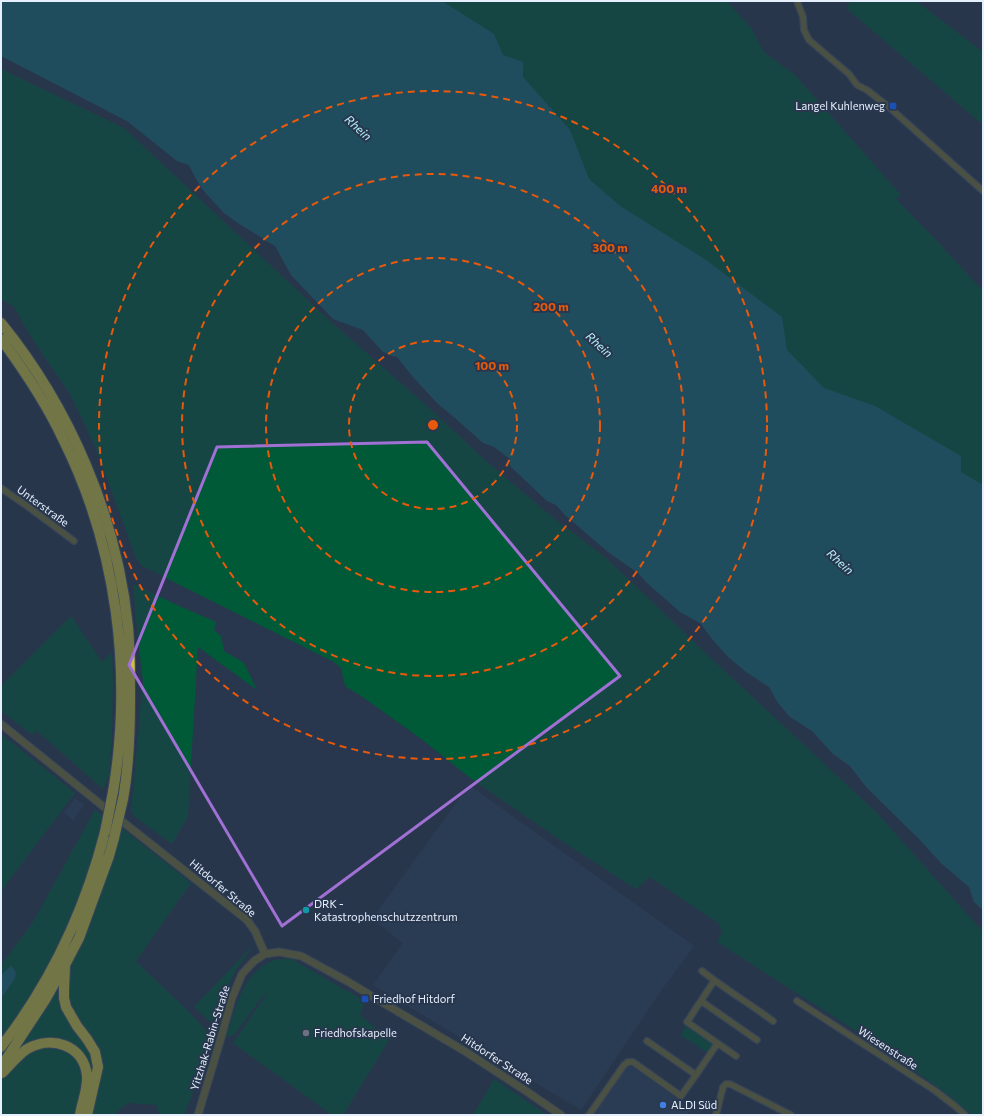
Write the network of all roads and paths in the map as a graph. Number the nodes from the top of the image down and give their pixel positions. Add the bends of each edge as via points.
1 (797, 1) edge
2 (983, 191) edge
3 (1, 323) edge
4 (1, 339) edge
5 (1, 488) edge
6 (74, 541) dead end
7 (1, 724) edge
8 (265, 954) junction
9 (66, 964) junction
10 (702, 971) dead end
11 (714, 981) junction
12 (701, 1001) junction
13 (797, 1001) dead end
14 (773, 1021) dead end
15 (757, 1040) dead end
16 (647, 1042) dead end
17 (717, 1044) junction
18 (1, 1047) edge
19 (736, 1056) dead end
20 (1, 1067) edge
21 (1, 1074) edge
22 (696, 1076) junction
23 (84, 1114) edge
24 (198, 1115) edge
25 (561, 1115) edge
26 (589, 1115) edge
27 (716, 1115) edge
28 (791, 1115) edge
29 (965, 1115) edge

1 - 2 street via 809,40 849,74 857,85 890,108
3 - 9 highway, bridge via 32,364 70,431 93,484 116,558 128,626 130,747 123,799 109,856 90,911
4 - 18 highway, bridge via 29,379 63,438 88,498 106,556 120,643 121,692 120,746 98,858 81,907 54,966
5 - 6 street, Unterstraße
7 - 8 street, Hitdorfer Straße via 247,920
8 - 24 street, Yitzhak-Rabin-Straße via 242,974 237,985
8 - 25 street, Hitdorfer Straße via 279,952 301,956 315,963 466,1052
9 - 20 highway
9 - 23 highway via 66,1007 95,1052 98,1066
10 - 11 street
11 - 12 street
11 - 14 street
12 - 15 street
12 - 17 street via 687,1022
13 - 29 street, Wiesenstraße via 934,1090
16 - 22 street
17 - 19 street
17 - 22 street
21 - 23 highway via 26,1050 43,1043 66,1045 80,1056 84,1064 87,1076
22 - 26 street via 681,1096 633,1062 628,1062
27 - 28 street via 726,1084

